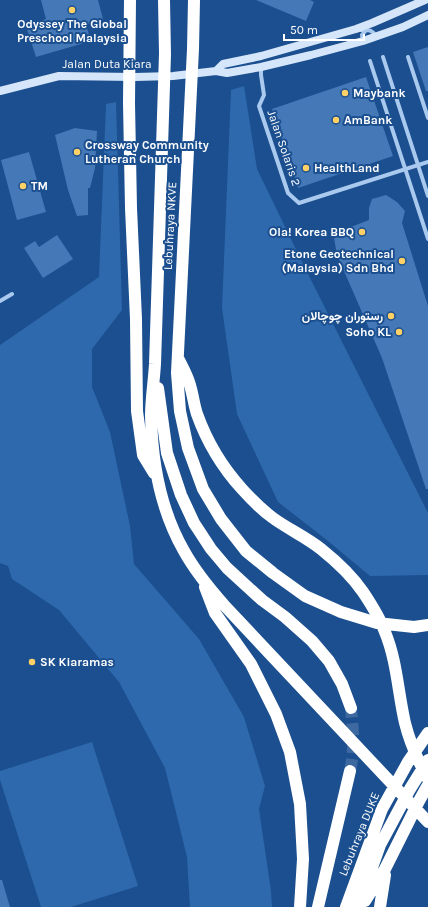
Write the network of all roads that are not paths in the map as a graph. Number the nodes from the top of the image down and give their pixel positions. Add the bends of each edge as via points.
1 (130, 0) edge
2 (164, 0) edge
3 (194, 0) edge
4 (425, 0) edge
5 (428, 15) edge
6 (369, 27) junction
7 (376, 36) junction
8 (363, 41) junction
9 (383, 57) dead end
10 (408, 57) dead end
11 (370, 61) dead end
12 (261, 68) junction
13 (216, 71) junction
14 (0, 91) edge
15 (428, 118) edge
16 (428, 162) edge
17 (418, 165) junction
18 (405, 169) junction
19 (428, 196) edge
20 (428, 239) edge
21 (12, 294) dead end
22 (0, 302) edge
23 (178, 358) junction
24 (155, 364) junction
25 (158, 479) junction
26 (201, 578) junction
27 (428, 625) edge
28 (351, 708) tunnel mouth
29 (428, 733) edge
30 (428, 760) edge
31 (350, 771) tunnel mouth
32 (428, 779) edge
33 (428, 785) edge
34 (428, 822) edge
35 (385, 869) junction
36 (300, 907) edge
37 (318, 907) edge
38 (346, 907) edge
39 (358, 907) edge
40 (362, 907) edge
41 (380, 907) edge

1 - 25 highway via 129,103 137,411 143,455
2 - 24 highway via 165,54
3 - 23 highway, Lebuhraya NKVE
4 - 6 main road, Jalan Duta Kiara
5 - 7 main road, Jalan Duta Kiara
6 - 7 street
6 - 8 street via 362,34
6 - 13 main road, Jalan Duta Kiara via 223,64
7 - 8 main road, Jalan Duta Kiara
8 - 12 main road, Jalan Duta Kiara
9 - 17 street
10 - 15 street
11 - 18 street
12 - 13 main road, Jalan Duta Kiara via 227,73
12 - 18 street, Jalan Solaris 2 via 264,95 259,106 288,193 299,203
13 - 14 main road, Jalan Duta Kiara via 173,76 59,76
16 - 17 street, Jalan Solaris 2
17 - 18 street, Jalan Solaris 2
17 - 19 street
18 - 20 street
21 - 22 street
23 - 27 highway, Lebuhraya NKVE via 180,411 188,448 203,489 221,519 246,551 305,596 341,612 377,624 414,627
23 - 32 highway via 190,384 196,413 221,463 256,504 321,548 350,577 375,611 392,653 401,704 412,744
24 - 25 highway via 151,414
24 - 28 highway via 167,453 181,495 194,523 227,568 312,641 329,661 342,684
25 - 26 highway via 171,525
26 - 34 highway
26 - 36 highway via 215,613 251,664 276,714 290,752 300,804 303,859
29 - 38 highway, Lebuhraya DUKE via 408,762 382,809
30 - 39 highway, Lebuhraya DUKE via 380,845
31 - 37 highway
33 - 35 highway
35 - 40 highway
35 - 41 highway

